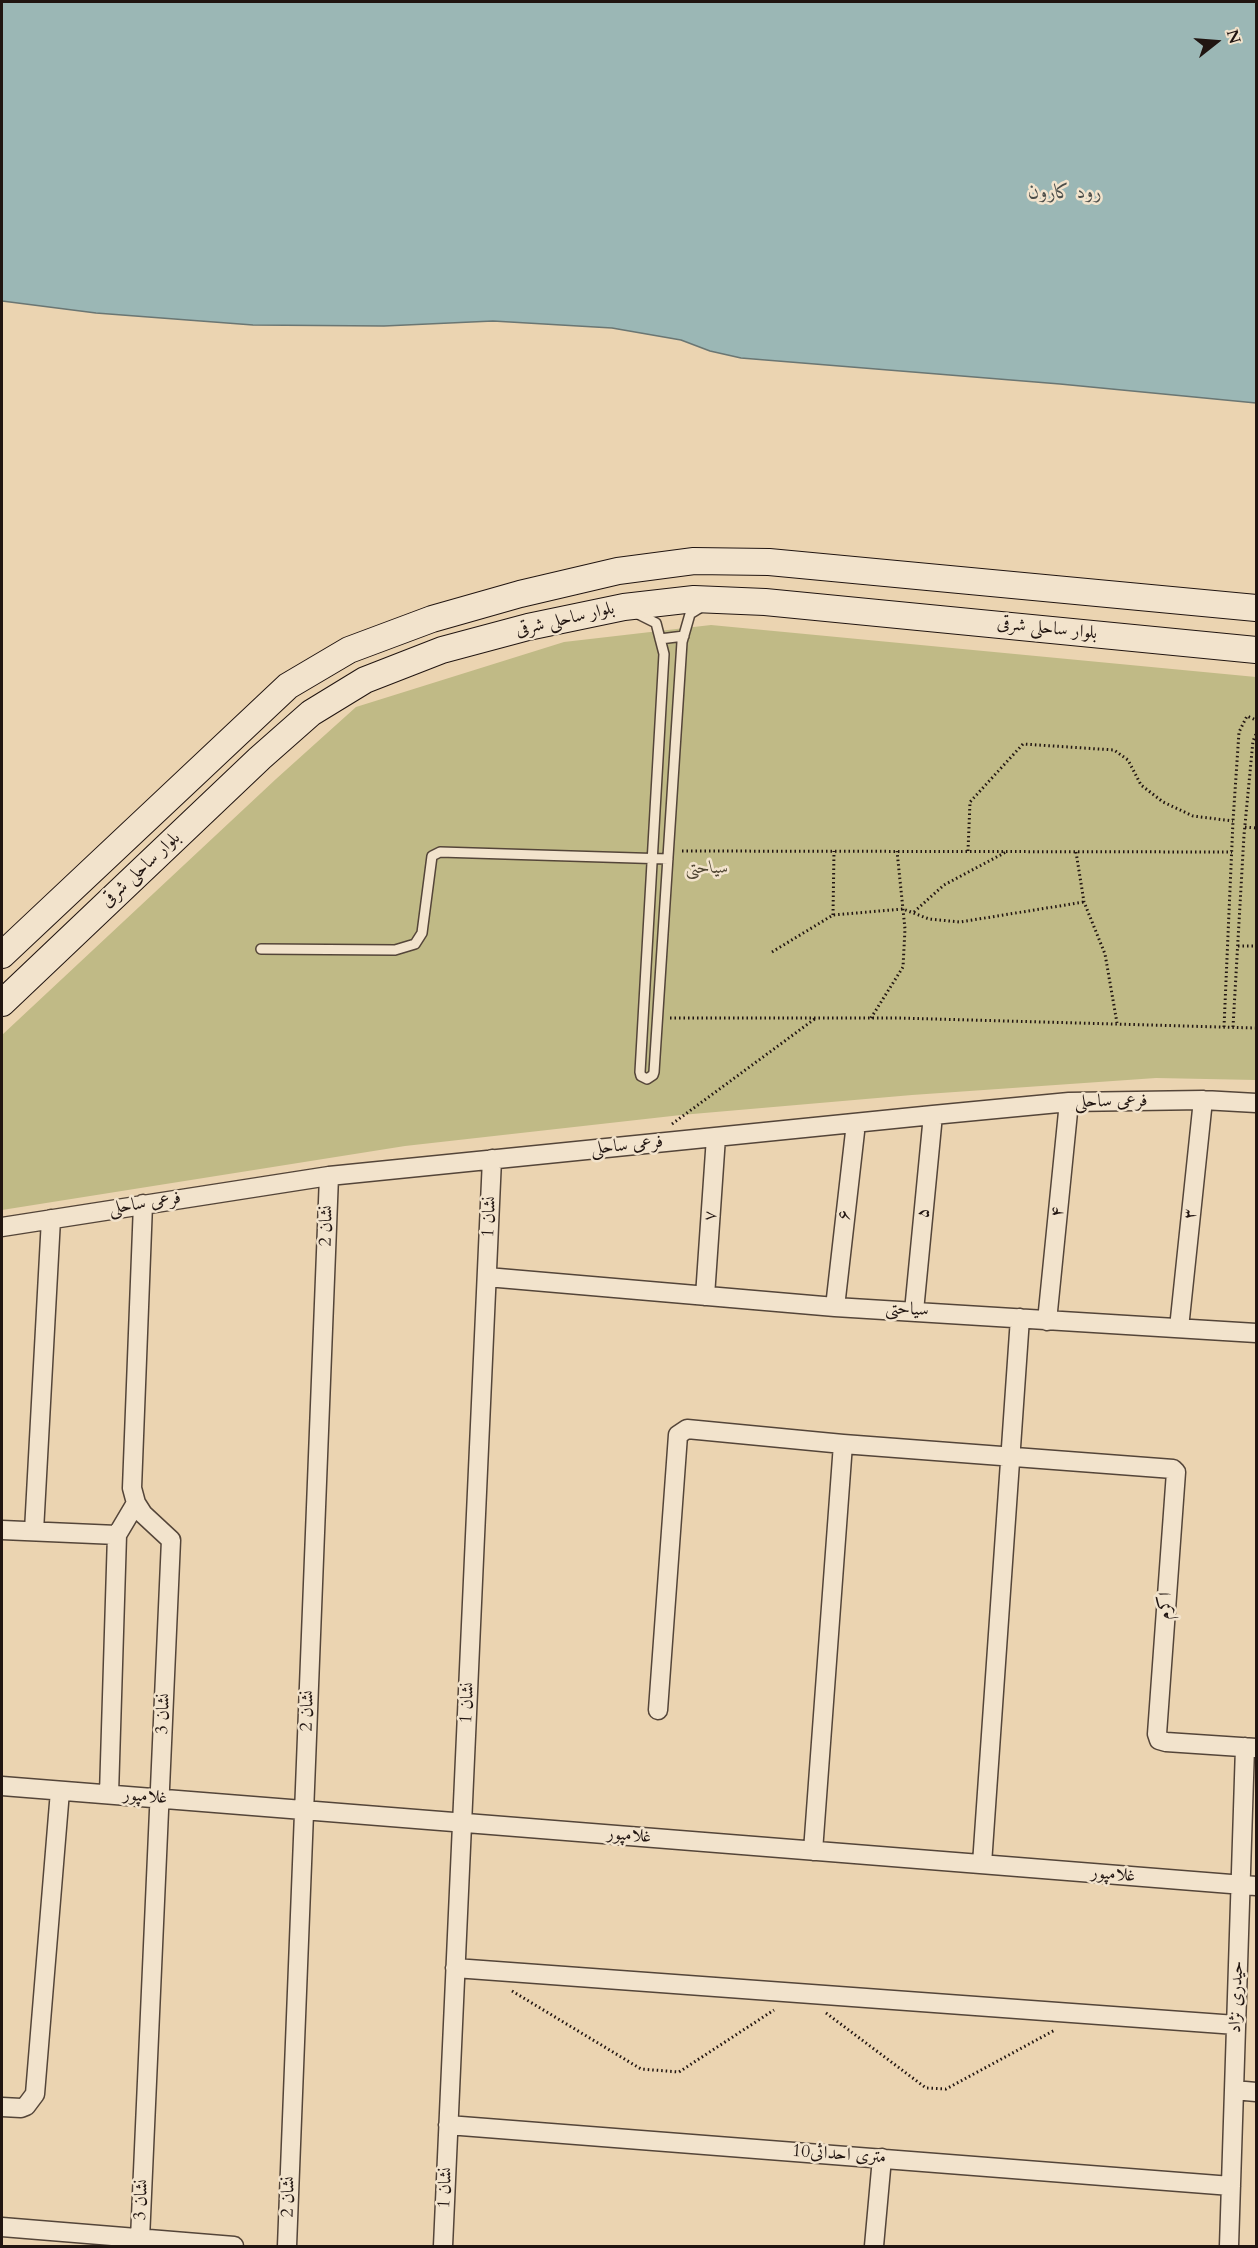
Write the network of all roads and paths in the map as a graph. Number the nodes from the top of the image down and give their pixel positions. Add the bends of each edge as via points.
1 (713, 600) junction
2 (624, 607) junction
3 (1257, 608) edge
4 (684, 636) junction
5 (660, 639) junction
6 (1257, 650) edge
7 (1256, 718) edge
8 (1257, 734) edge
9 (1233, 821) junction
10 (1245, 826) junction
11 (1257, 828) edge
12 (834, 851) junction
13 (897, 851) junction
14 (968, 851) junction
15 (1007, 851) junction
16 (1076, 852) junction
17 (1232, 852) junction
18 (668, 855) junction
19 (652, 857) junction
20 (1084, 902) junction
21 (903, 909) junction
22 (914, 913) junction
23 (833, 915) junction
24 (1238, 946) junction
25 (1257, 946) edge
26 (261, 949) dead end
27 (772, 952) dead end
28 (2, 955) edge
29 (2, 1003) edge
30 (658, 1018) junction
31 (816, 1018) junction
32 (871, 1018) junction
33 (1117, 1023) junction
34 (1224, 1027) junction
35 (1233, 1027) junction
36 (1257, 1028) edge
37 (1203, 1100) junction
38 (1070, 1102) junction
39 (1257, 1103) edge
40 (933, 1115) junction
41 (856, 1123) junction
42 (716, 1137) junction
43 (644, 1144) junction
44 (492, 1159) junction
45 (329, 1176) junction
46 (143, 1204) junction
47 (51, 1219) junction
48 (2, 1227) edge
49 (487, 1277) junction
50 (705, 1296) junction
51 (835, 1307) junction
52 (914, 1311) junction
53 (1020, 1318) junction
54 (1047, 1321) junction
55 (1179, 1328) junction
56 (1257, 1333) edge
57 (843, 1444) junction
58 (1010, 1457) junction
59 (136, 1503) junction
60 (2, 1530) edge
61 (34, 1531) junction
62 (117, 1535) junction
63 (658, 1710) dead end
64 (1251, 1748) edge
65 (2, 1786) edge
66 (60, 1791) junction
67 (109, 1794) junction
68 (160, 1799) junction
69 (305, 1810) junction
70 (462, 1823) junction
71 (813, 1851) junction
72 (982, 1864) junction
73 (1248, 1886) edge
74 (455, 1968) junction
75 (506, 1987) dead end
76 (801, 1993) junction
77 (1236, 2025) junction
78 (1055, 2030) dead end
79 (1234, 2090) junction
80 (1257, 2092) edge
81 (2, 2108) edge
82 (448, 2124) junction
83 (882, 2158) junction
84 (1231, 2186) junction
85 (2, 2227) edge
86 (140, 2239) junction
87 (234, 2247) edge
88 (287, 2247) edge
89 (443, 2247) edge
90 (874, 2247) edge
91 (1228, 2247) edge

1 - 2 main road, بلوار ساحلی شرقی
1 - 4 lane via 690,614
1 - 6 main road, بلوار ساحلی شرقی
2 - 5 lane via 656,623
2 - 29 main road, بلوار ساحلی شرقی via 442,650 365,680 311,713
3 - 28 main road, بلوار ساحلی شرقی via 758,562 661,565 520,594 432,619 349,650 288,686
4 - 5 lane
4 - 18 lane
5 - 19 lane via 664,654
7 - 9 path via 1247,716 1239,732
8 - 10 path via 1253,741
9 - 14 path via 1193,816 1163,802 1141,785 1128,760 1114,750 1023,744 970,802
9 - 17 path
10 - 11 path
10 - 24 path
12 - 13 path
12 - 18 path
12 - 23 path
13 - 14 path
13 - 21 path
14 - 15 path
15 - 16 path
15 - 22 path via 944,885
16 - 17 path
16 - 20 path
17 - 34 path
18 - 19 lane
18 - 30 lane
19 - 26 lane via 440,852 432,856 422,933 415,944 395,950
19 - 30 lane via 640,1072 647,1079 654,1072
20 - 22 path via 960,922 929,919
20 - 33 path via 1105,954
21 - 22 path
21 - 23 path
21 - 32 path via 903,968
23 - 27 path
24 - 25 path
24 - 35 path
30 - 31 path
31 - 32 path
31 - 43 path
32 - 33 path
33 - 34 path
34 - 35 path
35 - 36 path
37 - 38 street, فرعی ساحلی
37 - 39 street, فرعی ساحلی
37 - 55 street, ۳
38 - 40 street, فرعی ساحلی
38 - 54 street, ۴
40 - 41 street, فرعی ساحلی
40 - 52 street, ۵
41 - 42 street, فرعی ساحلی
41 - 51 street, ۶
42 - 43 street, فرعی ساحلی
42 - 50 street, ۷
43 - 44 street, فرعی ساحلی
44 - 45 street, فرعی ساحلی
44 - 49 street, نشان 1
45 - 46 street, فرعی ساحلی
45 - 69 street, نشان 2
46 - 47 street, فرعی ساحلی
46 - 59 street via 132,1488
47 - 48 street, فرعی ساحلی
47 - 61 street
49 - 50 street, سیاحتی
49 - 70 street, نشان 1
50 - 51 street, سیاحتی
51 - 52 street, سیاحتی
52 - 53 street, سیاحتی
53 - 54 street, سیاحتی
53 - 58 street
54 - 55 street, سیاحتی
55 - 56 street, سیاحتی
57 - 58 street
57 - 63 street via 687,1429 678,1435
57 - 71 street
58 - 64 street, اکرم via 1168,1468 1176,1472 1157,1734 1166,1743
58 - 72 street
59 - 62 street
59 - 68 street, نشان 3 via 171,1540
60 - 61 street
61 - 62 street
62 - 67 street
64 - 73 street, حیدری نژاد
65 - 66 street, غلامپور
66 - 67 street, غلامپور
66 - 81 street via 35,2094 26,2106
67 - 68 street, غلامپور
68 - 69 street, غلامپور
68 - 86 street, نشان 3
69 - 70 street, غلامپور
69 - 88 street, نشان 2
70 - 71 street, غلامپور
70 - 74 street, نشان 1
71 - 72 street, غلامپور
72 - 73 street, غلامپور
73 - 77 street, حیدری نژاد
74 - 76 street
74 - 82 street, نشان 1
75 - 76 path via 641,2069 679,2072
76 - 77 street
76 - 78 path via 926,2088 946,2090
77 - 79 street, حیدری نژاد
79 - 80 street
79 - 84 street, حیدری نژاد
82 - 83 street, 10متری احداثی
82 - 89 street, نشان 1
83 - 84 street, 10متری احداثی
83 - 90 street
84 - 91 street, حیدری نژاد
85 - 86 street
86 - 87 street

